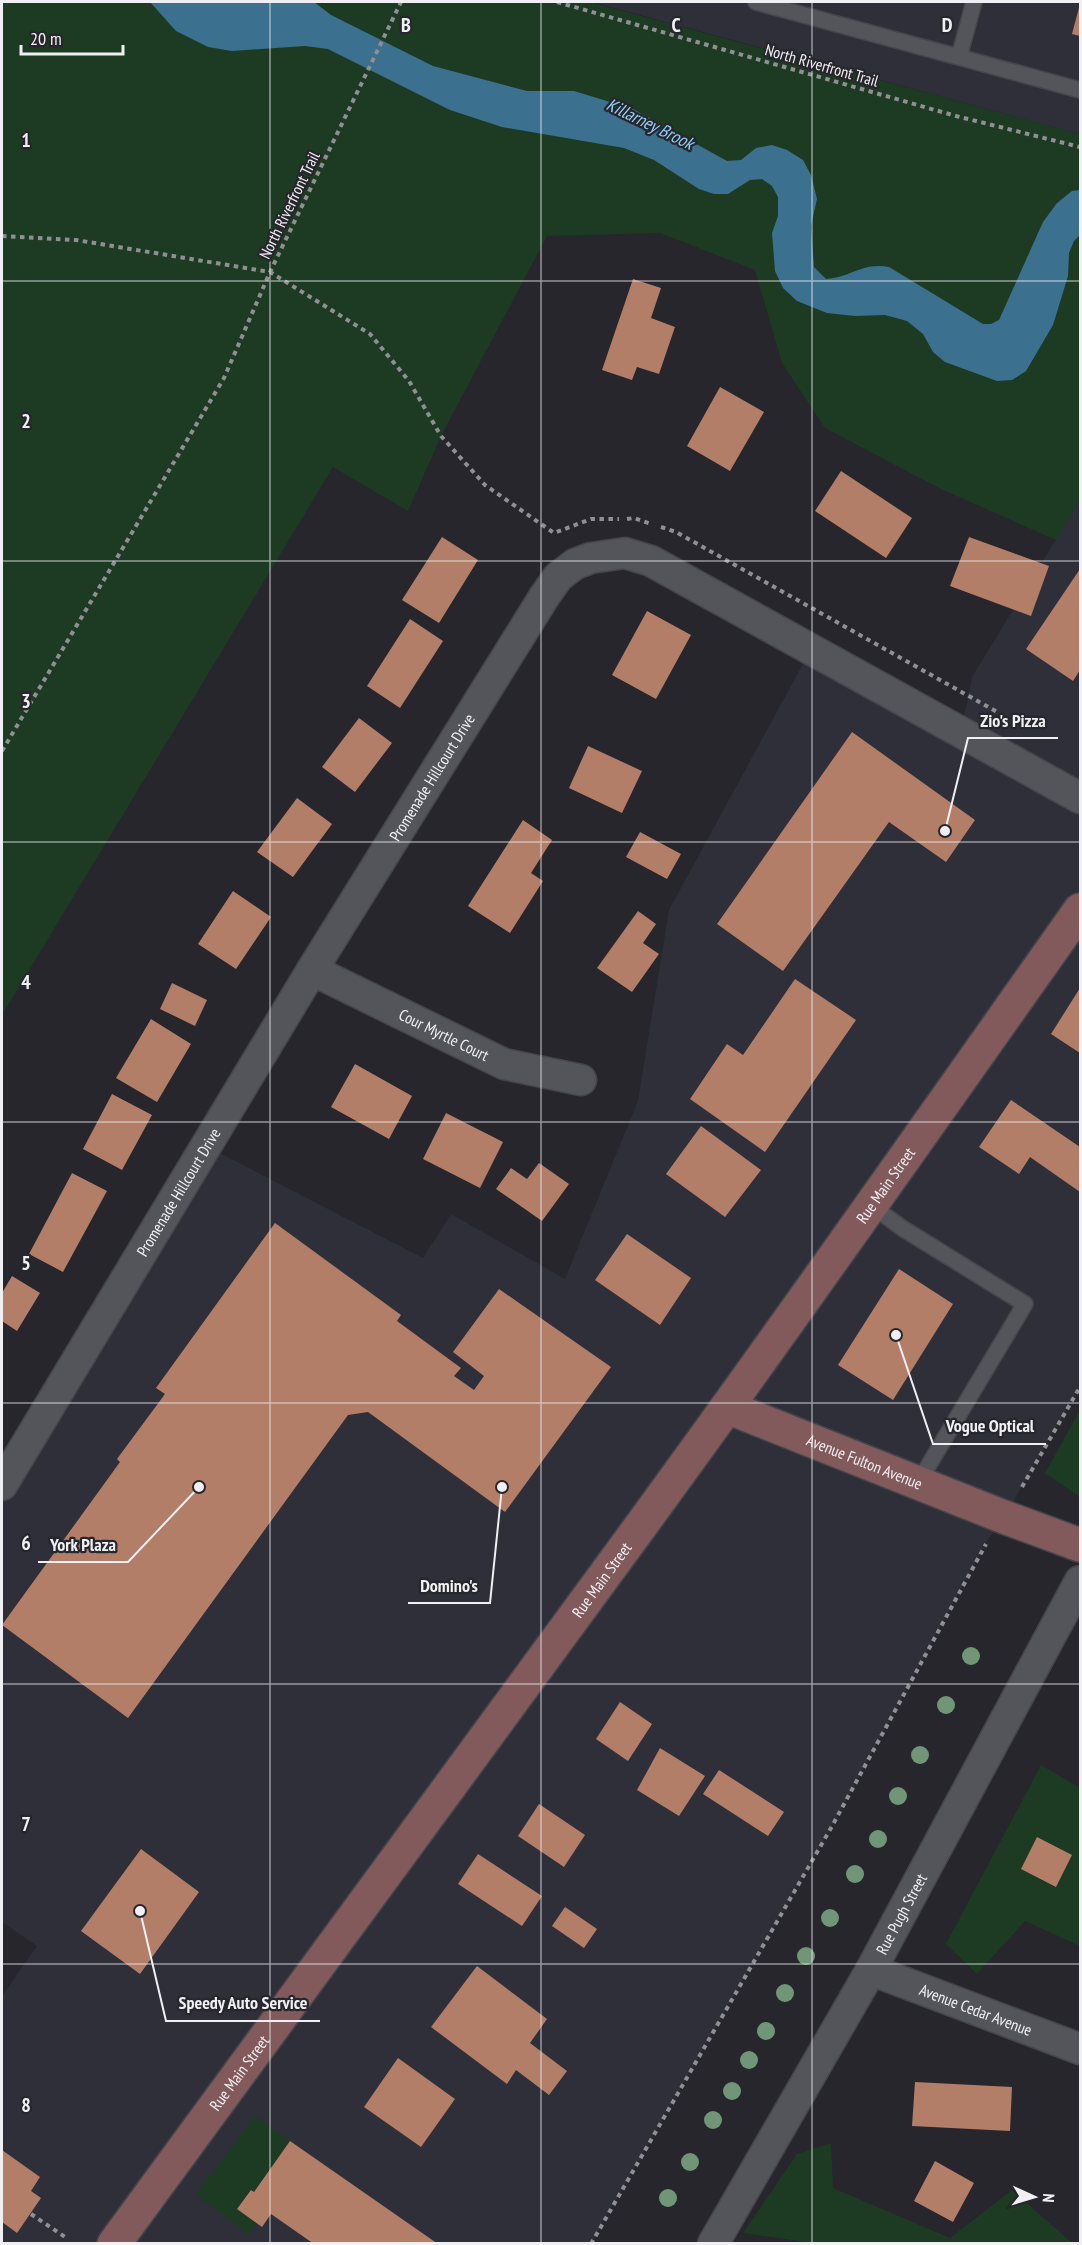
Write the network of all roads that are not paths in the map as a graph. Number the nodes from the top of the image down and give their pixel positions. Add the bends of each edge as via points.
1 (756, 2) edge
2 (974, 2) edge
3 (959, 57) junction
4 (1080, 90) edge
5 (1080, 798) edge
6 (1080, 910) edge
7 (312, 970) junction
8 (581, 1080) dead end
9 (871, 1205) junction
10 (727, 1407) junction
11 (918, 1483) junction
12 (2, 1485) edge
13 (1080, 1545) edge
14 (1080, 1581) edge
15 (871, 1970) junction
16 (1080, 2049) edge
17 (114, 2244) edge
18 (713, 2244) edge

1 - 3 lane
2 - 3 lane
3 - 4 lane
5 - 7 street, Promenade Hillcourt Drive via 651,561 625,553 591,558 558,577
6 - 9 main road, Rue Main Street
7 - 8 street, Cour Myrtle Court via 504,1064
7 - 12 street, Promenade Hillcourt Drive
9 - 10 main road, Rue Main Street
9 - 11 lane via 1025,1304
10 - 11 main road, Avenue Fulton Avenue
10 - 17 main road, Rue Main Street
11 - 13 main road, Avenue Fulton Avenue
14 - 15 street, Rue Pugh Street
15 - 16 street, Avenue Cedar Avenue
15 - 18 street, Rue Pugh Street

